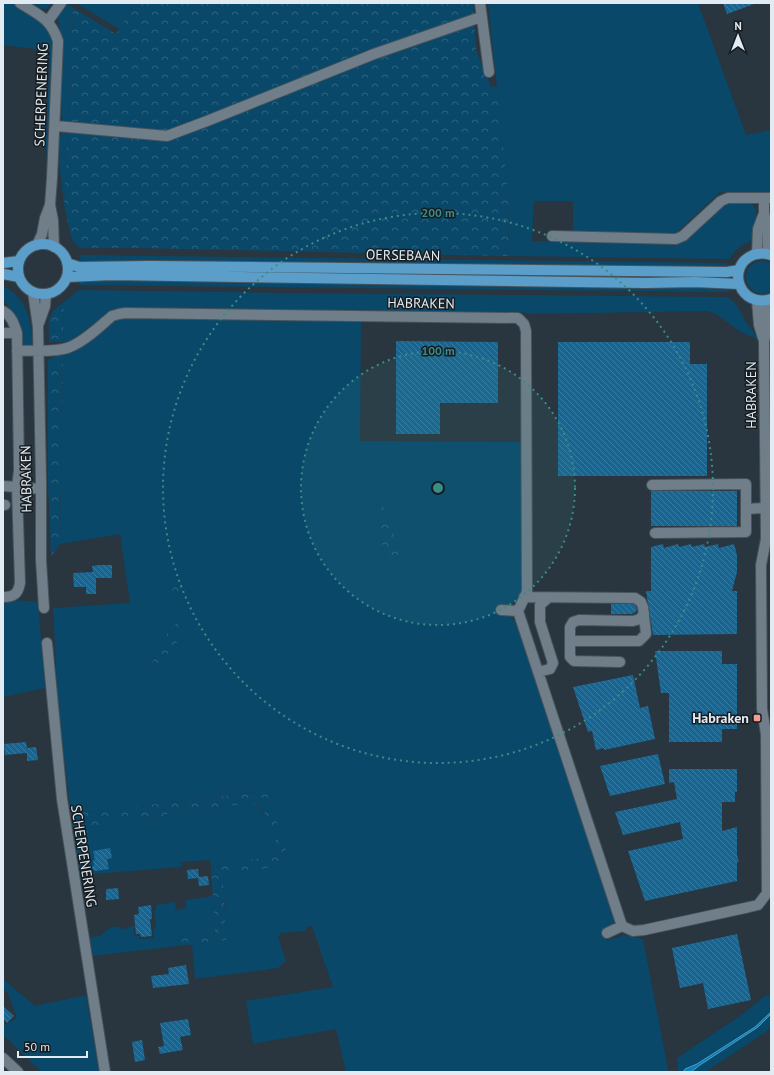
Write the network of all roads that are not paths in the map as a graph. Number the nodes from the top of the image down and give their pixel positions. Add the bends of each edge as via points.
1 (20, 3) edge
2 (61, 3) edge
3 (480, 3) edge
4 (481, 17) junction
5 (48, 21) junction
6 (489, 72) dead end
7 (56, 126) junction
8 (767, 198) edge
9 (50, 206) junction
10 (764, 213) junction
11 (552, 236) dead end
12 (37, 245) junction
13 (54, 247) junction
14 (757, 254) junction
15 (770, 255) edge
16 (19, 261) junction
17 (3, 263) edge
18 (67, 263) junction
19 (739, 270) junction
20 (3, 274) edge
21 (19, 277) junction
22 (66, 277) junction
23 (739, 284) junction
24 (33, 292) junction
25 (46, 294) junction
26 (765, 300) edge
27 (3, 311) edge
28 (38, 327) junction
29 (3, 333) edge
30 (17, 333) junction
31 (38, 350) junction
32 (17, 351) junction
33 (768, 353) edge
34 (652, 484) dead end
35 (3, 486) edge
36 (17, 488) junction
37 (41, 489) junction
38 (746, 508) junction
39 (766, 508) junction
40 (654, 533) dead end
41 (3, 597) edge
42 (524, 597) junction
43 (548, 598) junction
44 (44, 608) dead end
45 (501, 610) dead end
46 (518, 610) junction
47 (644, 613) junction
48 (570, 641) junction
49 (47, 643) dead end
50 (620, 662) dead end
51 (538, 672) junction
52 (769, 893) edge
53 (622, 926) junction
54 (607, 934) dead end
55 (3, 1058) edge
56 (18, 1072) edge
57 (104, 1072) edge

1 - 5 street, SCHERPENERING
2 - 5 street
3 - 4 street
4 - 6 street
4 - 7 street via 374,54 167,136
5 - 7 street, SCHERPENERING via 58,41
7 - 9 street, SCHERPENERING
8 - 10 street
8 - 11 street via 728,198 721,201 683,236 676,239
9 - 12 street, SCHERPENERING
9 - 13 street, SCHERPENERING
10 - 14 street via 758,229
10 - 15 street
12 - 13 main road
12 - 16 main road via 23,254
13 - 18 main road
14 - 15 main road
14 - 19 main road via 746,260
16 - 17 main road
16 - 21 main road
18 - 19 main road, OERSEBAAN via 79,267 727,272
18 - 22 main road
19 - 23 main road
20 - 21 main road
21 - 24 main road via 24,286
22 - 23 main road, OERSEBAAN via 112,275
22 - 25 main road via 56,290
23 - 26 main road via 746,295
24 - 25 main road
24 - 28 street, HABRAKEN
25 - 28 street, HABRAKEN
26 - 33 street, HABRAKEN via 759,325
27 - 30 street via 9,315
28 - 31 street, HABRAKEN
29 - 30 street
30 - 32 street
31 - 32 street
31 - 37 street, HABRAKEN
31 - 42 street, HABRAKEN via 70,347 112,316 125,313 518,318 526,331
32 - 36 street
33 - 39 street, HABRAKEN
34 - 38 street via 746,484
35 - 36 street
36 - 37 street
36 - 41 street via 20,583 18,592 13,596
37 - 44 street, HABRAKEN
38 - 39 street
38 - 40 street via 746,532
39 - 52 street, HABRAKEN via 766,539 761,581 762,708 766,734
42 - 43 street
42 - 46 street, HABRAKEN
43 - 47 street via 635,598 641,602
43 - 51 street via 540,606 540,622 553,663 550,669
45 - 46 street
46 - 51 street
47 - 48 street via 640,619 633,621 573,622 570,628
47 - 48 street via 646,634 639,641
48 - 50 street via 570,656 574,661
49 - 57 street, SCHERPENERING via 62,799
51 - 53 street
52 - 53 street, HABRAKEN via 758,905 745,908 644,930 633,931
53 - 54 street
55 - 56 street

